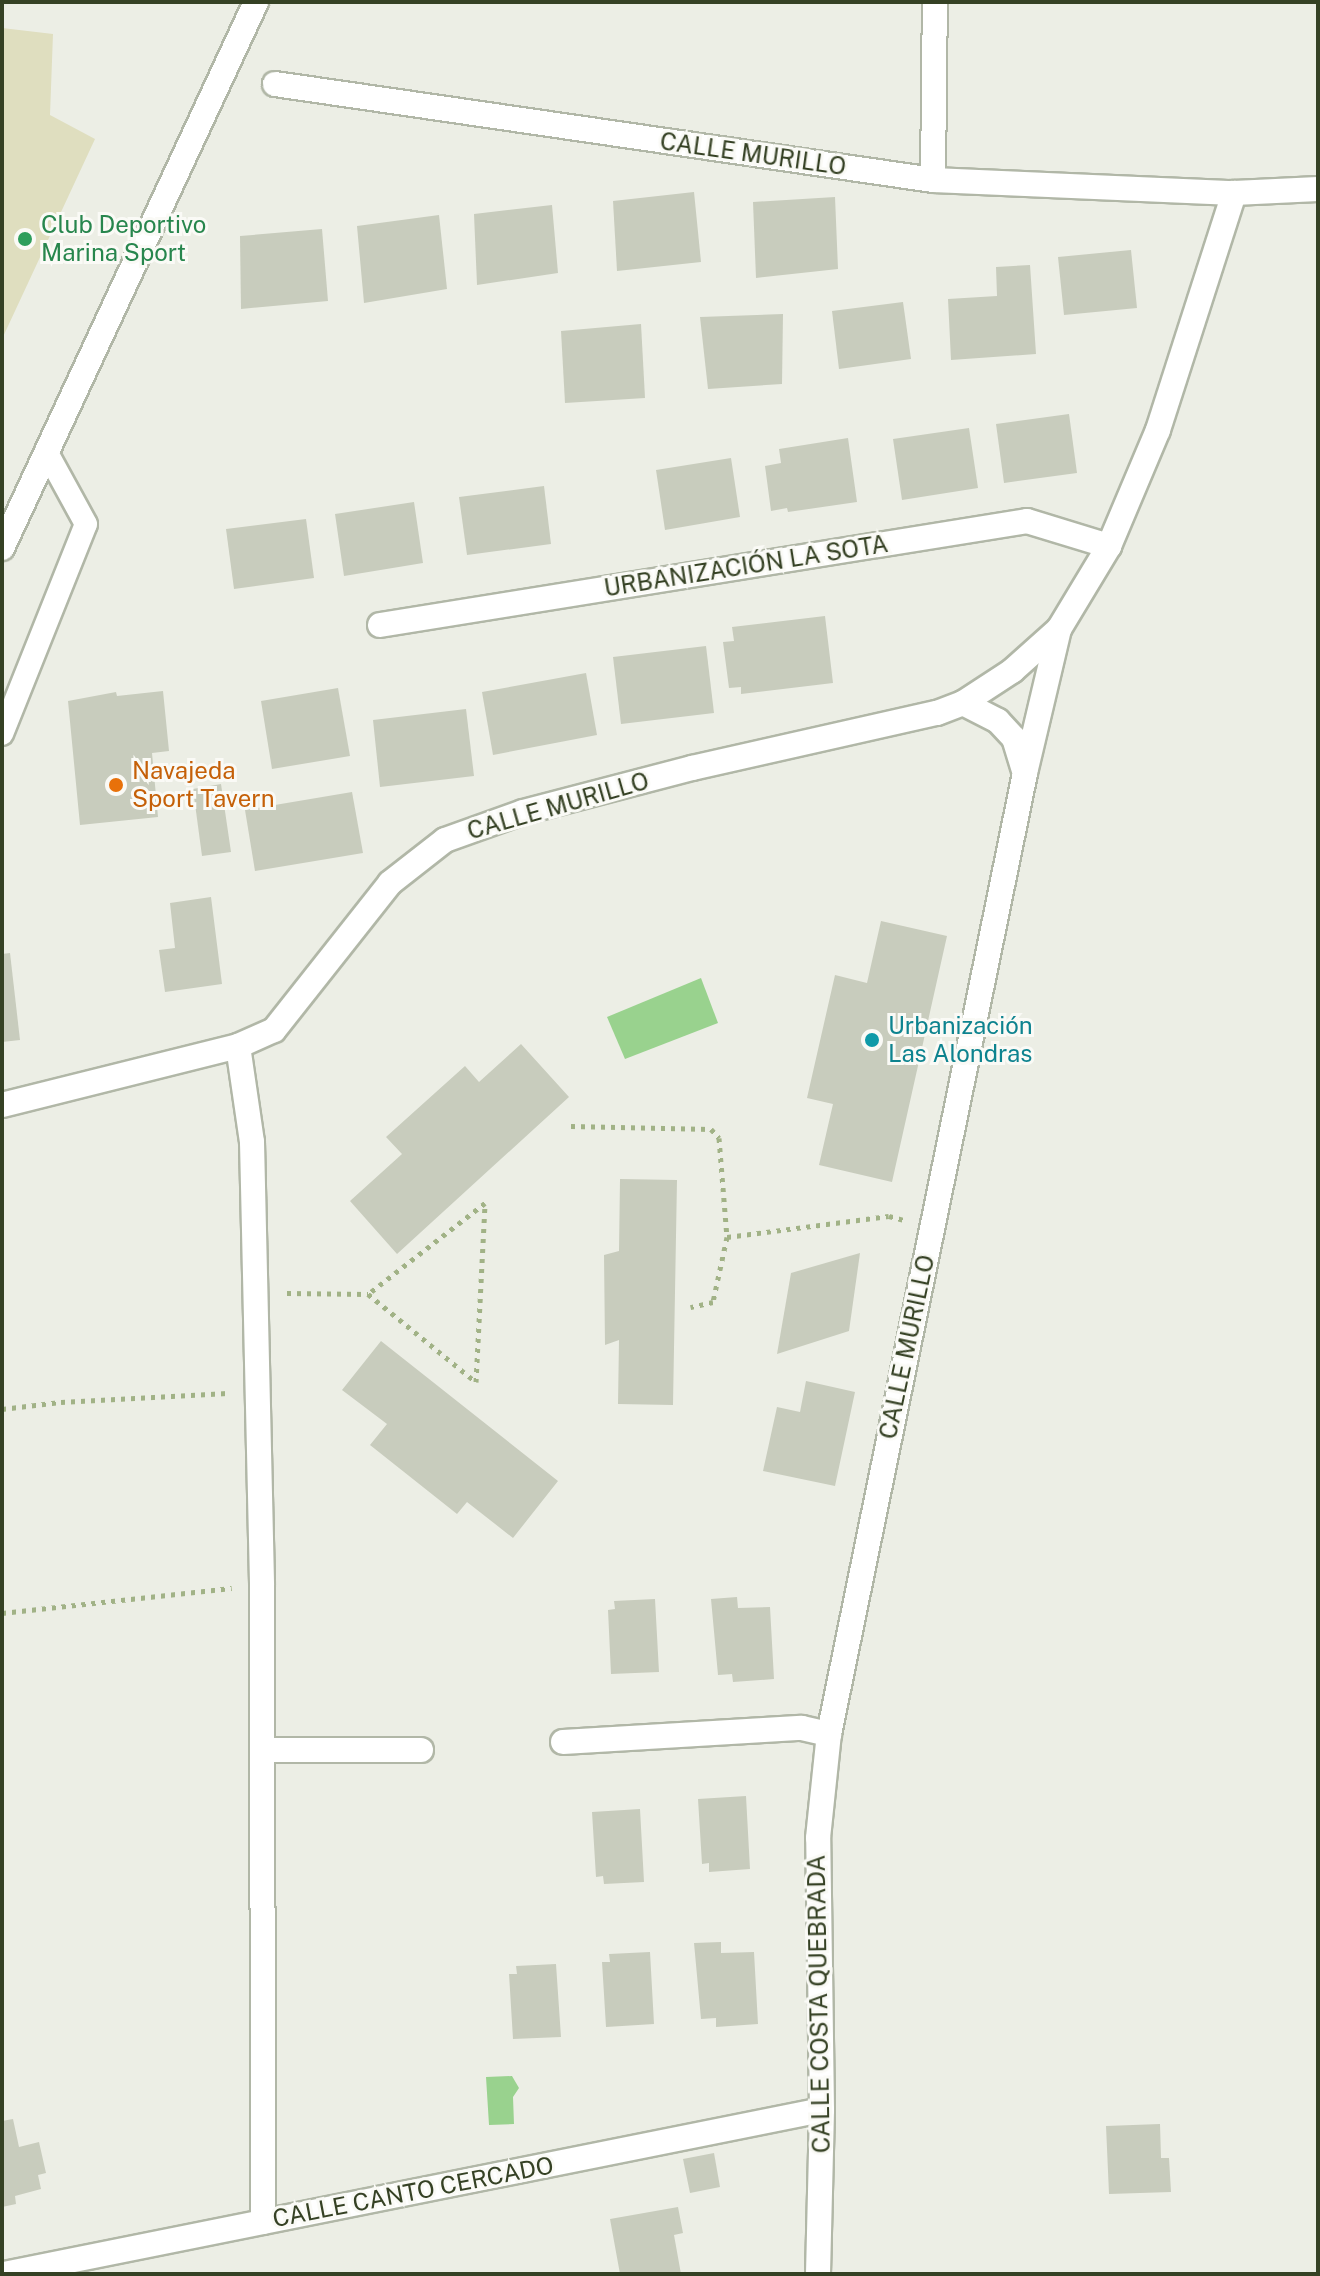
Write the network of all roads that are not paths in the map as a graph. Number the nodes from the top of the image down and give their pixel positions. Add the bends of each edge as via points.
1 (256, 2) edge
2 (935, 2) edge
3 (275, 84) dead end
4 (933, 180) junction
5 (1317, 182) edge
6 (1234, 193) junction
7 (46, 451) junction
8 (1109, 546) junction
9 (2, 548) edge
10 (380, 625) dead end
11 (1059, 629) junction
12 (963, 703) junction
13 (2, 734) edge
14 (1025, 773) junction
15 (238, 1046) junction
16 (2, 1105) edge
17 (867, 1546) joint
18 (829, 1734) junction
19 (563, 1742) dead end
20 (263, 1750) junction
21 (421, 1750) dead end
22 (822, 2110) junction
23 (263, 2222) junction
24 (4, 2274) edge
25 (818, 2274) edge

1 - 7 street
2 - 4 street
3 - 4 street, CALLE MURILLO
4 - 6 street, CALLE MURILLO
5 - 6 street, CALLE MURILLO
6 - 8 street, CALLE MURILLO via 1158,430
7 - 9 street
7 - 13 lane via 86,524
8 - 10 street, URBANIZACIÓN LA SOTA via 1027,521
8 - 11 street, CALLE MURILLO
11 - 12 street, CALLE MURILLO via 1012,671
11 - 14 street, CALLE MURILLO
12 - 14 street via 998,721 1014,738
12 - 15 street, CALLE MURILLO via 909,722 692,768 554,804 445,840 390,883 274,1030
14 - 17 street, CALLE MURILLO
15 - 16 street, CALLE MURILLO
15 - 20 street via 252,1142
17 - 18 street, CALLE COSTA QUEBRADA
18 - 19 street via 802,1728
18 - 22 street, CALLE COSTA QUEBRADA via 818,1838
20 - 21 street
20 - 23 street
22 - 23 street, CALLE CANTO CERCADO
22 - 25 street, CALLE COSTA QUEBRADA
23 - 24 street, CALLE CANTO CERCADO

